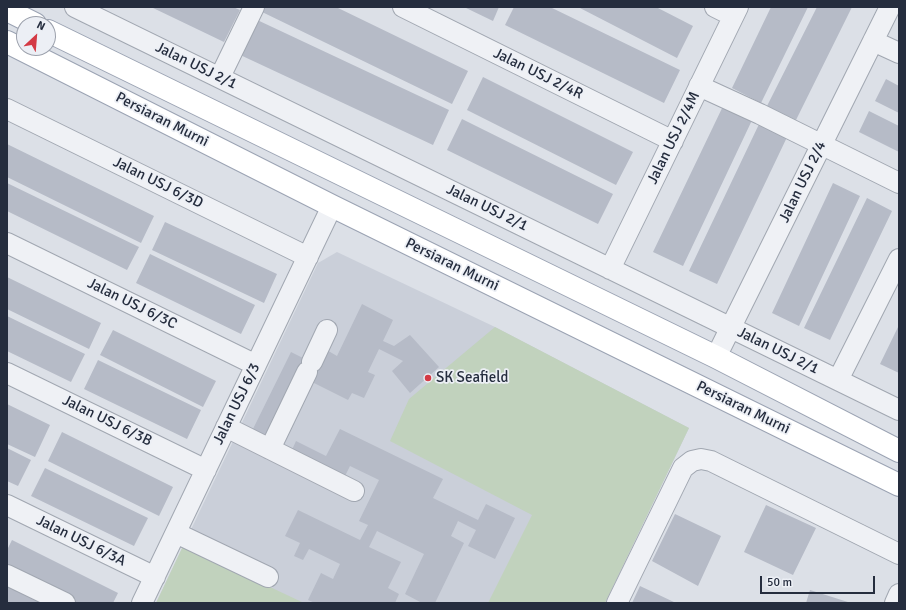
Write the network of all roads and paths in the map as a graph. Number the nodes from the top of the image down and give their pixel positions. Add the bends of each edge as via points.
1 (75, 7) edge
2 (254, 7) edge
3 (403, 7) edge
4 (715, 7) edge
5 (890, 7) edge
6 (7, 10) edge
7 (736, 12) edge
8 (19, 16) edge
9 (56, 34) edge
10 (873, 41) junction
11 (7, 42) edge
12 (899, 54) edge
13 (220, 78) junction
14 (700, 86) junction
15 (7, 109) edge
16 (673, 141) junction
17 (822, 145) junction
18 (899, 183) edge
19 (332, 206) junction
20 (7, 243) edge
21 (308, 257) junction
22 (899, 259) edge
23 (610, 269) junction
24 (731, 328) junction
25 (327, 330) dead end
26 (716, 357) junction
27 (256, 365) junction
28 (7, 373) edge
29 (838, 380) junction
30 (899, 410) edge
31 (759, 416) junction
32 (226, 427) junction
33 (270, 449) junction
34 (899, 451) edge
35 (206, 470) junction
36 (899, 485) edge
37 (354, 491) dead end
38 (7, 505) edge
39 (176, 533) junction
40 (899, 554) edge
41 (7, 575) edge
42 (155, 577) junction
43 (268, 577) dead end
44 (899, 594) edge
45 (65, 603) edge
46 (142, 603) edge
47 (617, 603) edge
48 (895, 603) edge

1 - 13 street, Jalan USJ 2/1
2 - 13 street
3 - 16 street, Jalan USJ 2/4R
4 - 7 street
5 - 10 street, Jalan USJ 2/4
6 - 8 main road
7 - 14 street, Jalan USJ 2/4M
9 - 26 main road, Persiaran Murni
10 - 12 street
10 - 17 street, Jalan USJ 2/4
11 - 19 main road, Persiaran Murni
13 - 23 street, Jalan USJ 2/1
14 - 16 street, Jalan USJ 2/4M
14 - 17 street
15 - 21 street, Jalan USJ 6/3D
16 - 23 street, Jalan USJ 2/4M
17 - 18 street
17 - 24 street, Jalan USJ 2/4
19 - 21 street, Jalan USJ 6/3
19 - 31 main road, Persiaran Murni
20 - 27 street, Jalan USJ 6/3C
21 - 27 street, Jalan USJ 6/3
22 - 29 street
23 - 24 street, Jalan USJ 2/1
24 - 26 street, Jalan USJ 2/4
24 - 29 street, Jalan USJ 2/1
25 - 33 street
26 - 31 main road via 711,366 716,381
26 - 34 main road, Persiaran Murni
27 - 32 street, Jalan USJ 6/3
28 - 35 street, Jalan USJ 6/3B
29 - 30 street, Jalan USJ 2/1
31 - 36 main road, Persiaran Murni
32 - 33 street
32 - 35 street, Jalan USJ 6/3
33 - 37 street
35 - 39 street, Jalan USJ 6/3
38 - 42 street, Jalan USJ 6/3A
39 - 42 street, Jalan USJ 6/3
39 - 43 street
40 - 47 street via 711,461 701,459 692,461 683,468
41 - 45 street
42 - 46 street, Jalan USJ 6/3
44 - 48 street

